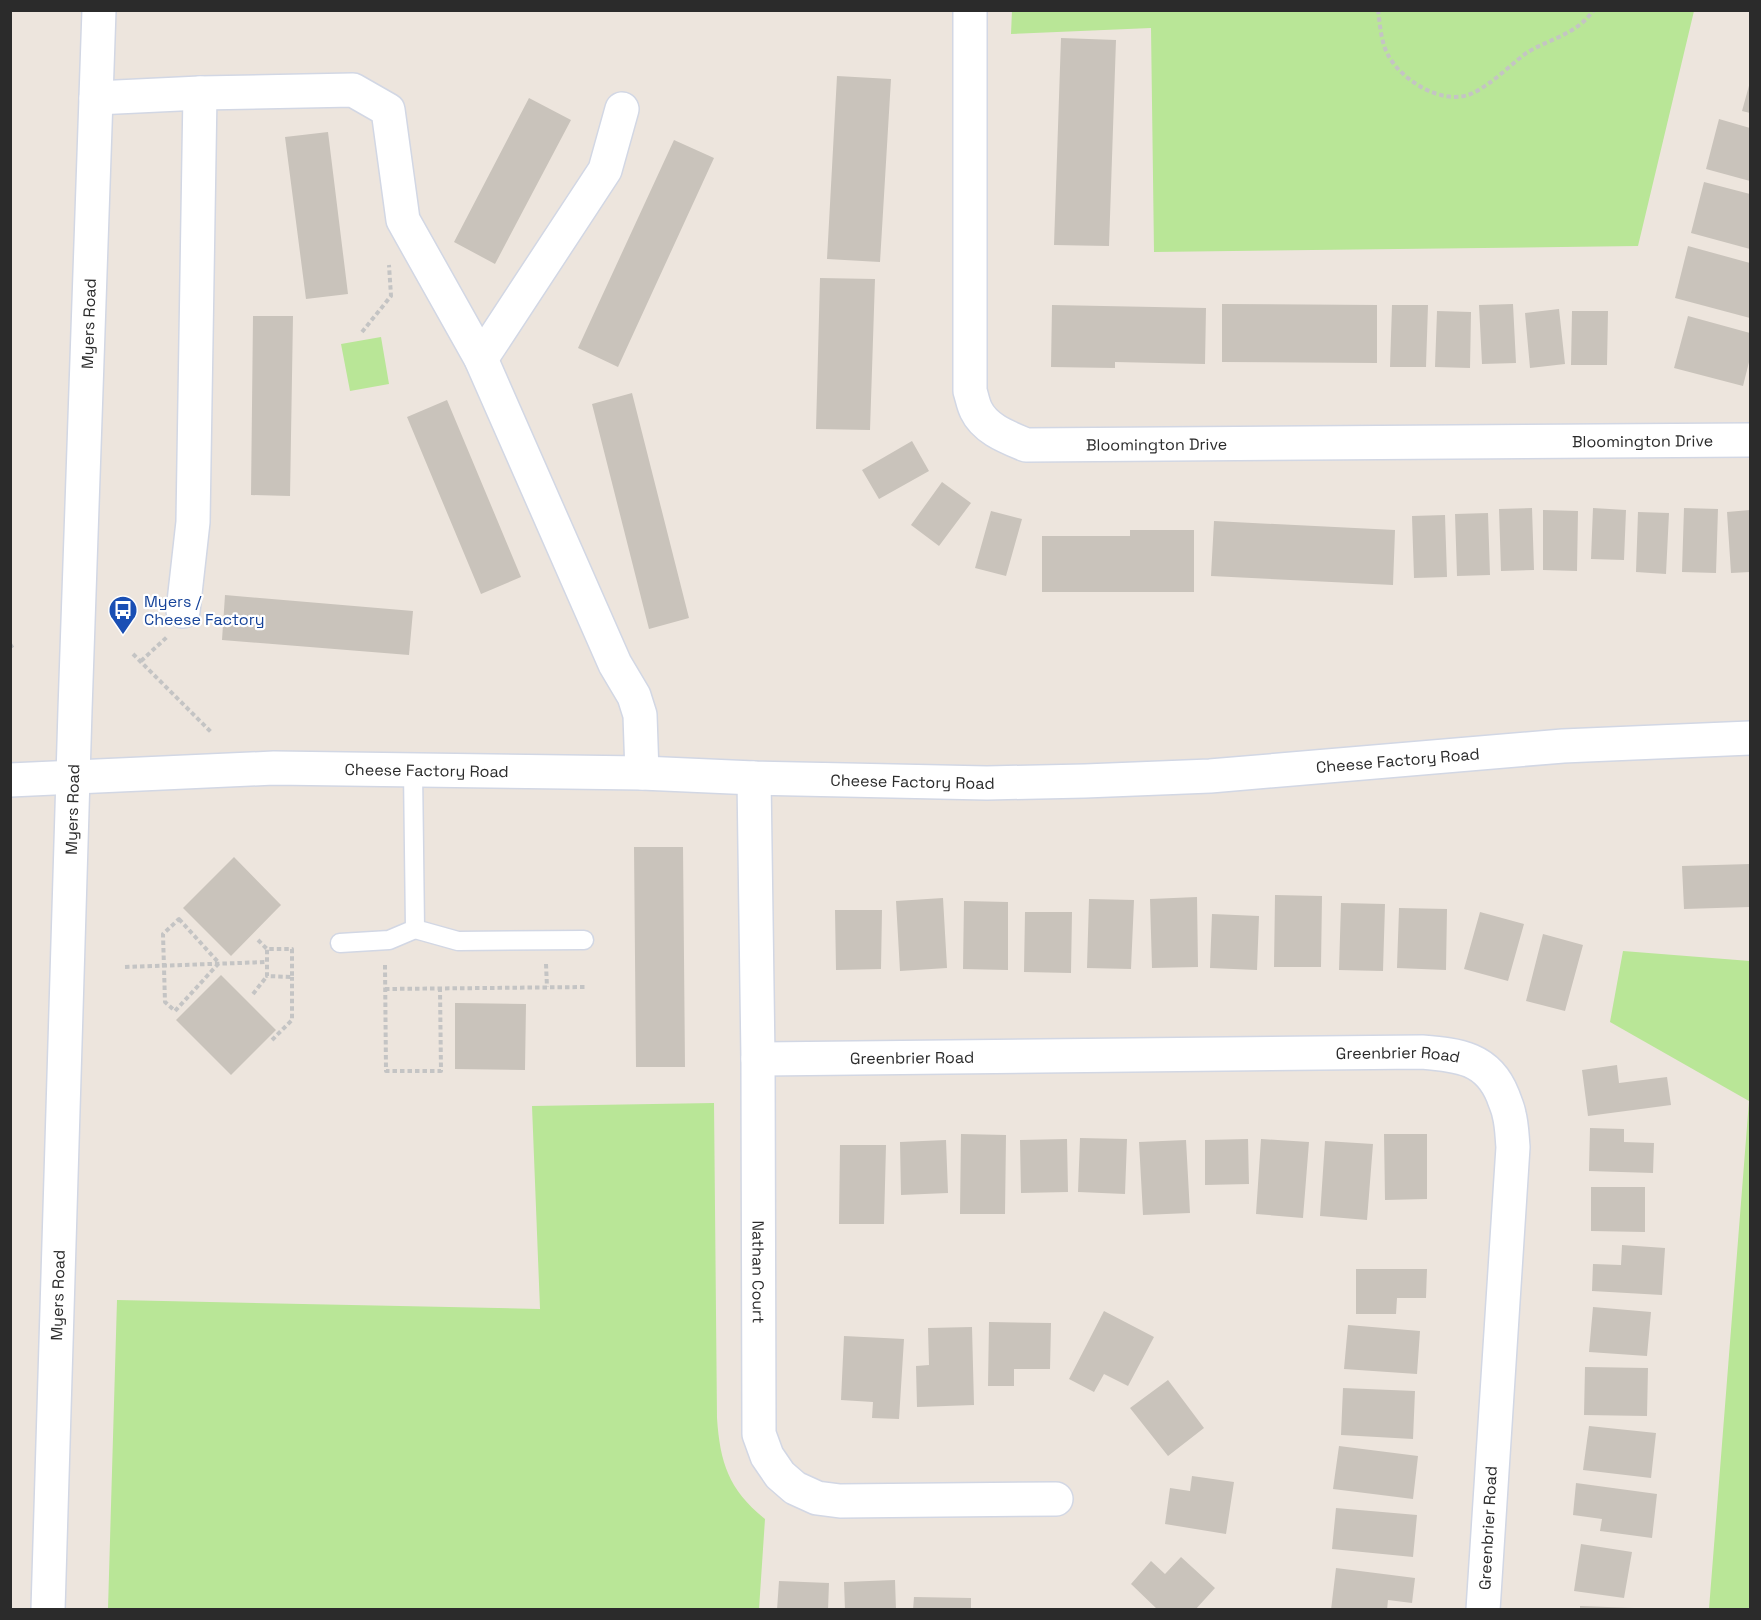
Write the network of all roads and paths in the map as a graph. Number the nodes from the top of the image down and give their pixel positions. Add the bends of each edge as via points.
1 (99, 10) edge
2 (970, 10) edge
3 (1378, 10) edge
4 (1594, 10) edge
5 (200, 93) junction
6 (96, 98) junction
7 (622, 109) dead end
8 (403, 220) junction
9 (362, 332) dead end
10 (481, 358) junction
11 (1750, 440) edge
12 (183, 611) dead end
13 (134, 654) dead end
14 (212, 733) dead end
15 (1750, 738) edge
16 (413, 770) junction
17 (642, 773) junction
18 (73, 777) junction
19 (754, 778) junction
20 (10, 780) edge
21 (415, 929) junction
22 (258, 940) dead end
23 (584, 940) dead end
24 (340, 943) dead end
25 (267, 949) junction
26 (267, 962) junction
27 (385, 962) dead end
28 (219, 963) junction
29 (164, 965) junction
30 (125, 967) dead end
31 (267, 976) junction
32 (292, 977) junction
33 (585, 987) dead end
34 (385, 989) junction
35 (440, 989) junction
36 (253, 994) dead end
37 (272, 1040) dead end
38 (758, 1059) junction
39 (1056, 1499) dead end
40 (48, 1610) edge
41 (1483, 1610) edge

1 - 6 street, Myers Road
2 - 11 street, Bloomington Drive via 970,391 976,410 1004,436 1026,445
3 - 4 path via 1388,56 1409,80 1432,93 1453,98 1472,94 1526,54 1577,27
5 - 6 street
5 - 8 street via 353,90 388,110
5 - 12 street via 193,522
6 - 18 street, Myers Road
7 - 10 street via 605,170
8 - 9 path via 388,267 391,296
8 - 10 street
10 - 17 street via 610,654 634,696 640,715
13 - 14 path
15 - 19 street, Cheese Factory Road via 1563,746 1210,776 987,783
16 - 17 street, Cheese Factory Road
16 - 18 street, Cheese Factory Road via 274,768
16 - 21 lane
17 - 19 street, Cheese Factory Road
18 - 20 street, Cheese Factory Road
18 - 40 street, Myers Road
19 - 38 street, Nathan Court
21 - 23 lane via 458,940
21 - 24 lane via 389,940
22 - 25 path
25 - 26 path
25 - 32 path via 292,949
26 - 28 path
26 - 31 path
27 - 34 path
28 - 29 path
28 - 29 path via 179,919 164,934
28 - 29 path via 175,1011 165,1002
29 - 30 path
31 - 32 path
31 - 36 path
32 - 37 path via 292,1020
33 - 35 path
34 - 35 path
34 - 35 path via 386,1071 441,1071
38 - 39 street, Nathan Court via 759,1434 767,1456 795,1488 817,1498
38 - 41 street, Greenbrier Road via 1422,1052 1469,1060 1487,1070 1500,1087 1509,1113 1513,1147

